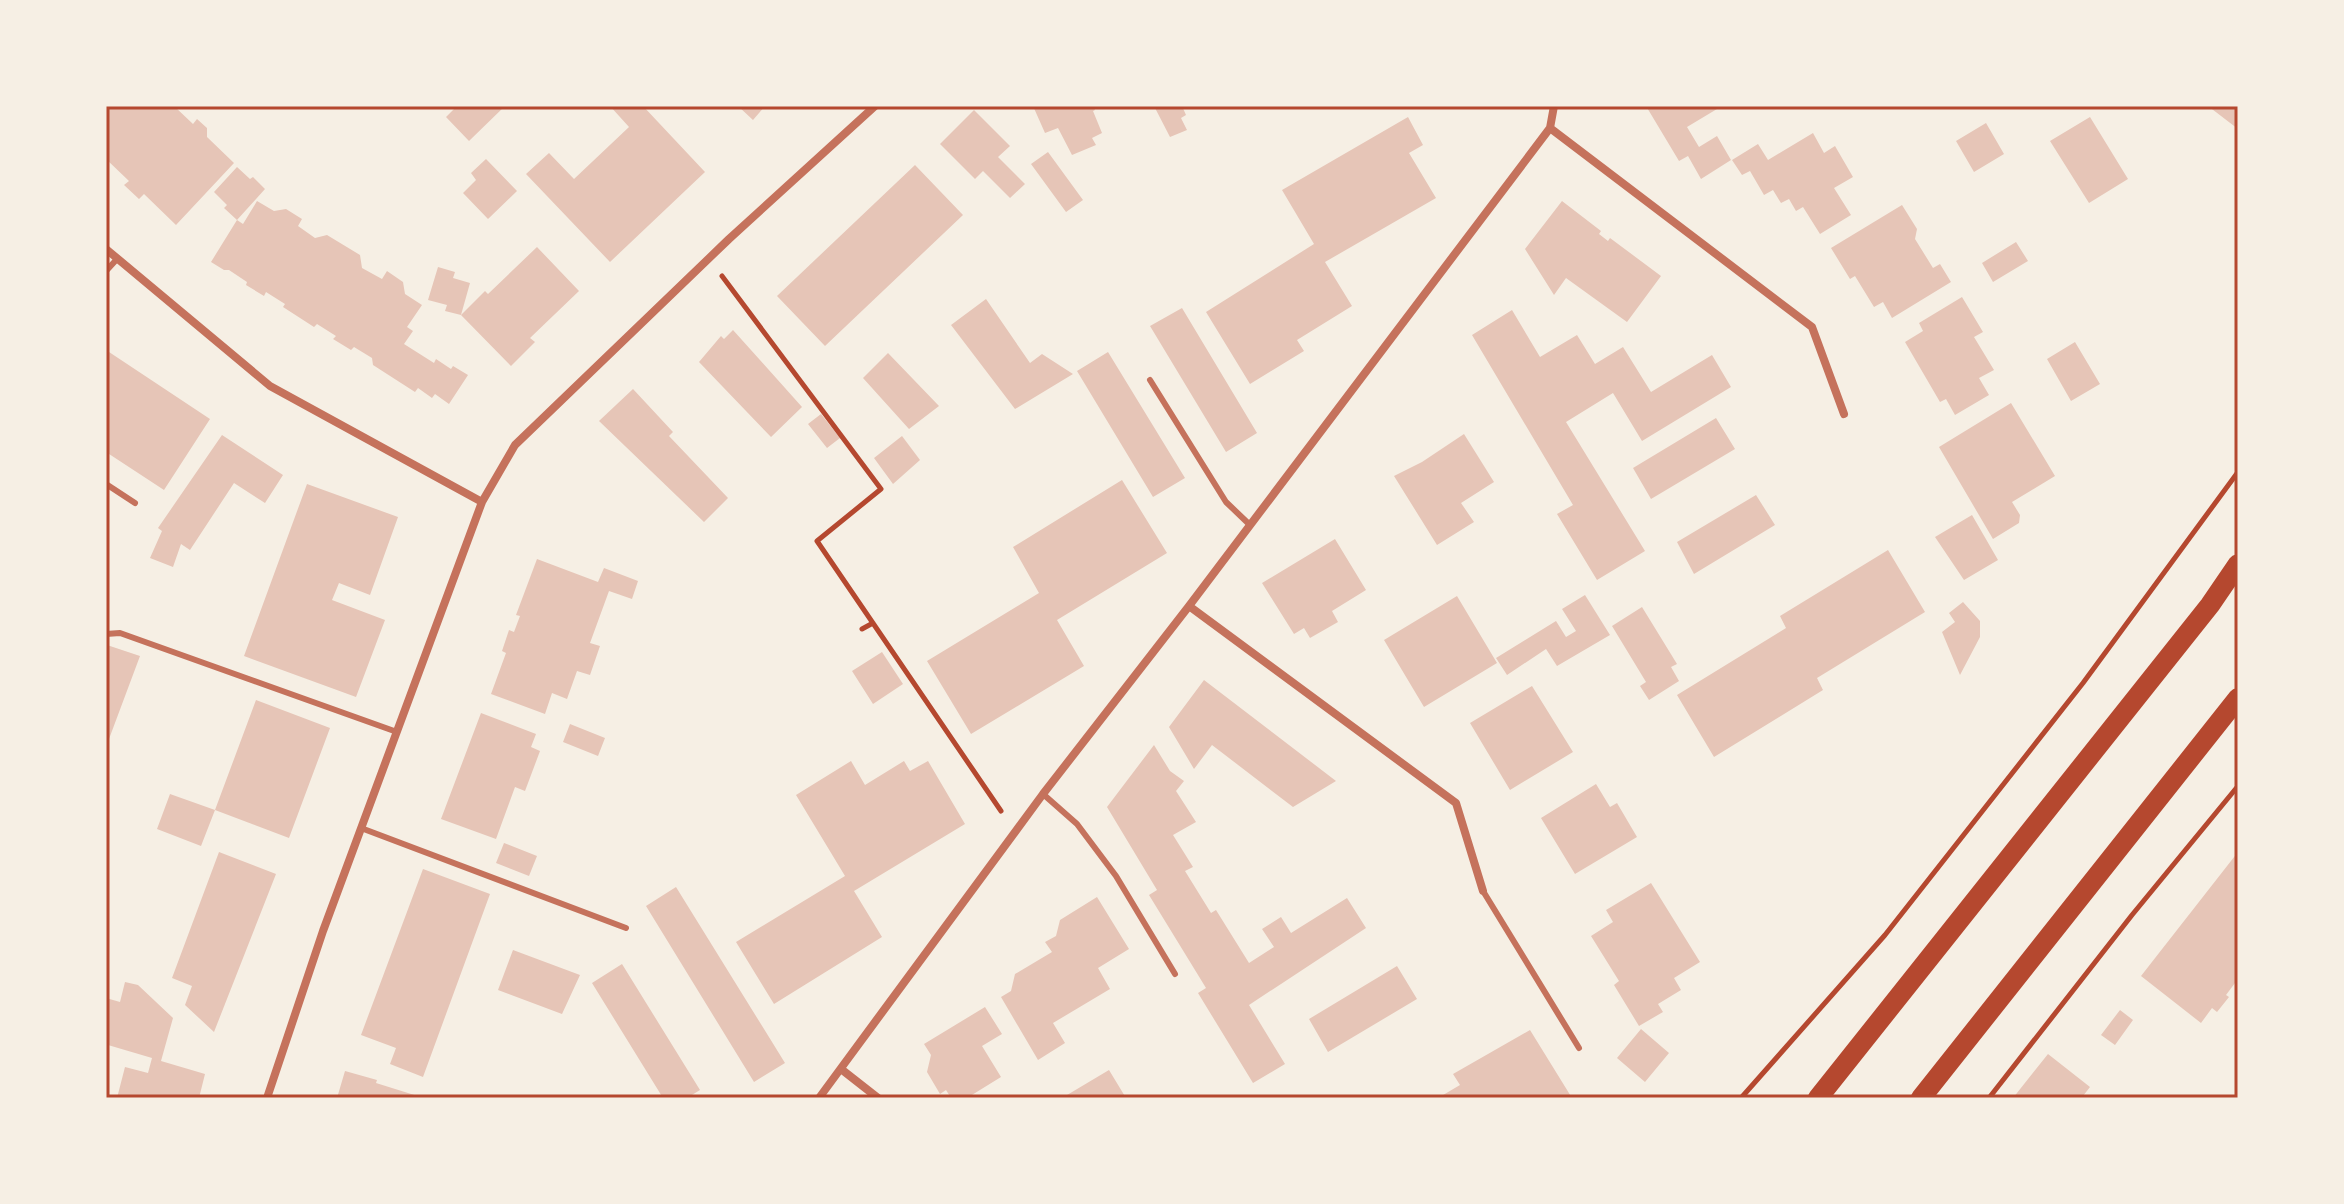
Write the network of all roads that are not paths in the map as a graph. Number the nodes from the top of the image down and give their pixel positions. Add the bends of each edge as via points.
1 (875, 106) edge
2 (1554, 106) edge
3 (1550, 128) junction
4 (106, 249) edge
5 (117, 259) junction
6 (106, 271) edge
7 (1150, 380) dead end
8 (1844, 414) dead end
9 (106, 484) edge
10 (482, 502) junction
11 (135, 503) dead end
12 (1250, 525) junction
13 (2238, 564) edge
14 (1189, 606) junction
15 (106, 634) edge
16 (2238, 698) edge
17 (397, 732) junction
18 (1043, 794) junction
19 (361, 828) junction
20 (1483, 891) joint
21 (626, 928) dead end
22 (1175, 974) dead end
23 (1579, 1048) dead end
24 (841, 1069) junction
25 (267, 1098) edge
26 (819, 1098) edge
27 (878, 1098) edge
28 (1818, 1098) edge
29 (1921, 1098) edge

1 - 10 street via 515,445
2 - 3 street
3 - 8 street via 1812,327
3 - 12 street
4 - 5 street
5 - 6 lane
5 - 10 street via 270,386
7 - 12 lane via 1226,502
9 - 11 lane
10 - 17 street
12 - 14 street
13 - 28 main road
14 - 18 street
14 - 20 street via 1456,803
15 - 17 lane via 120,633
16 - 29 main road
17 - 19 street
18 - 22 lane via 1077,824 1116,876
18 - 24 street
19 - 21 lane
19 - 25 street
20 - 23 lane
24 - 26 street
24 - 27 street

